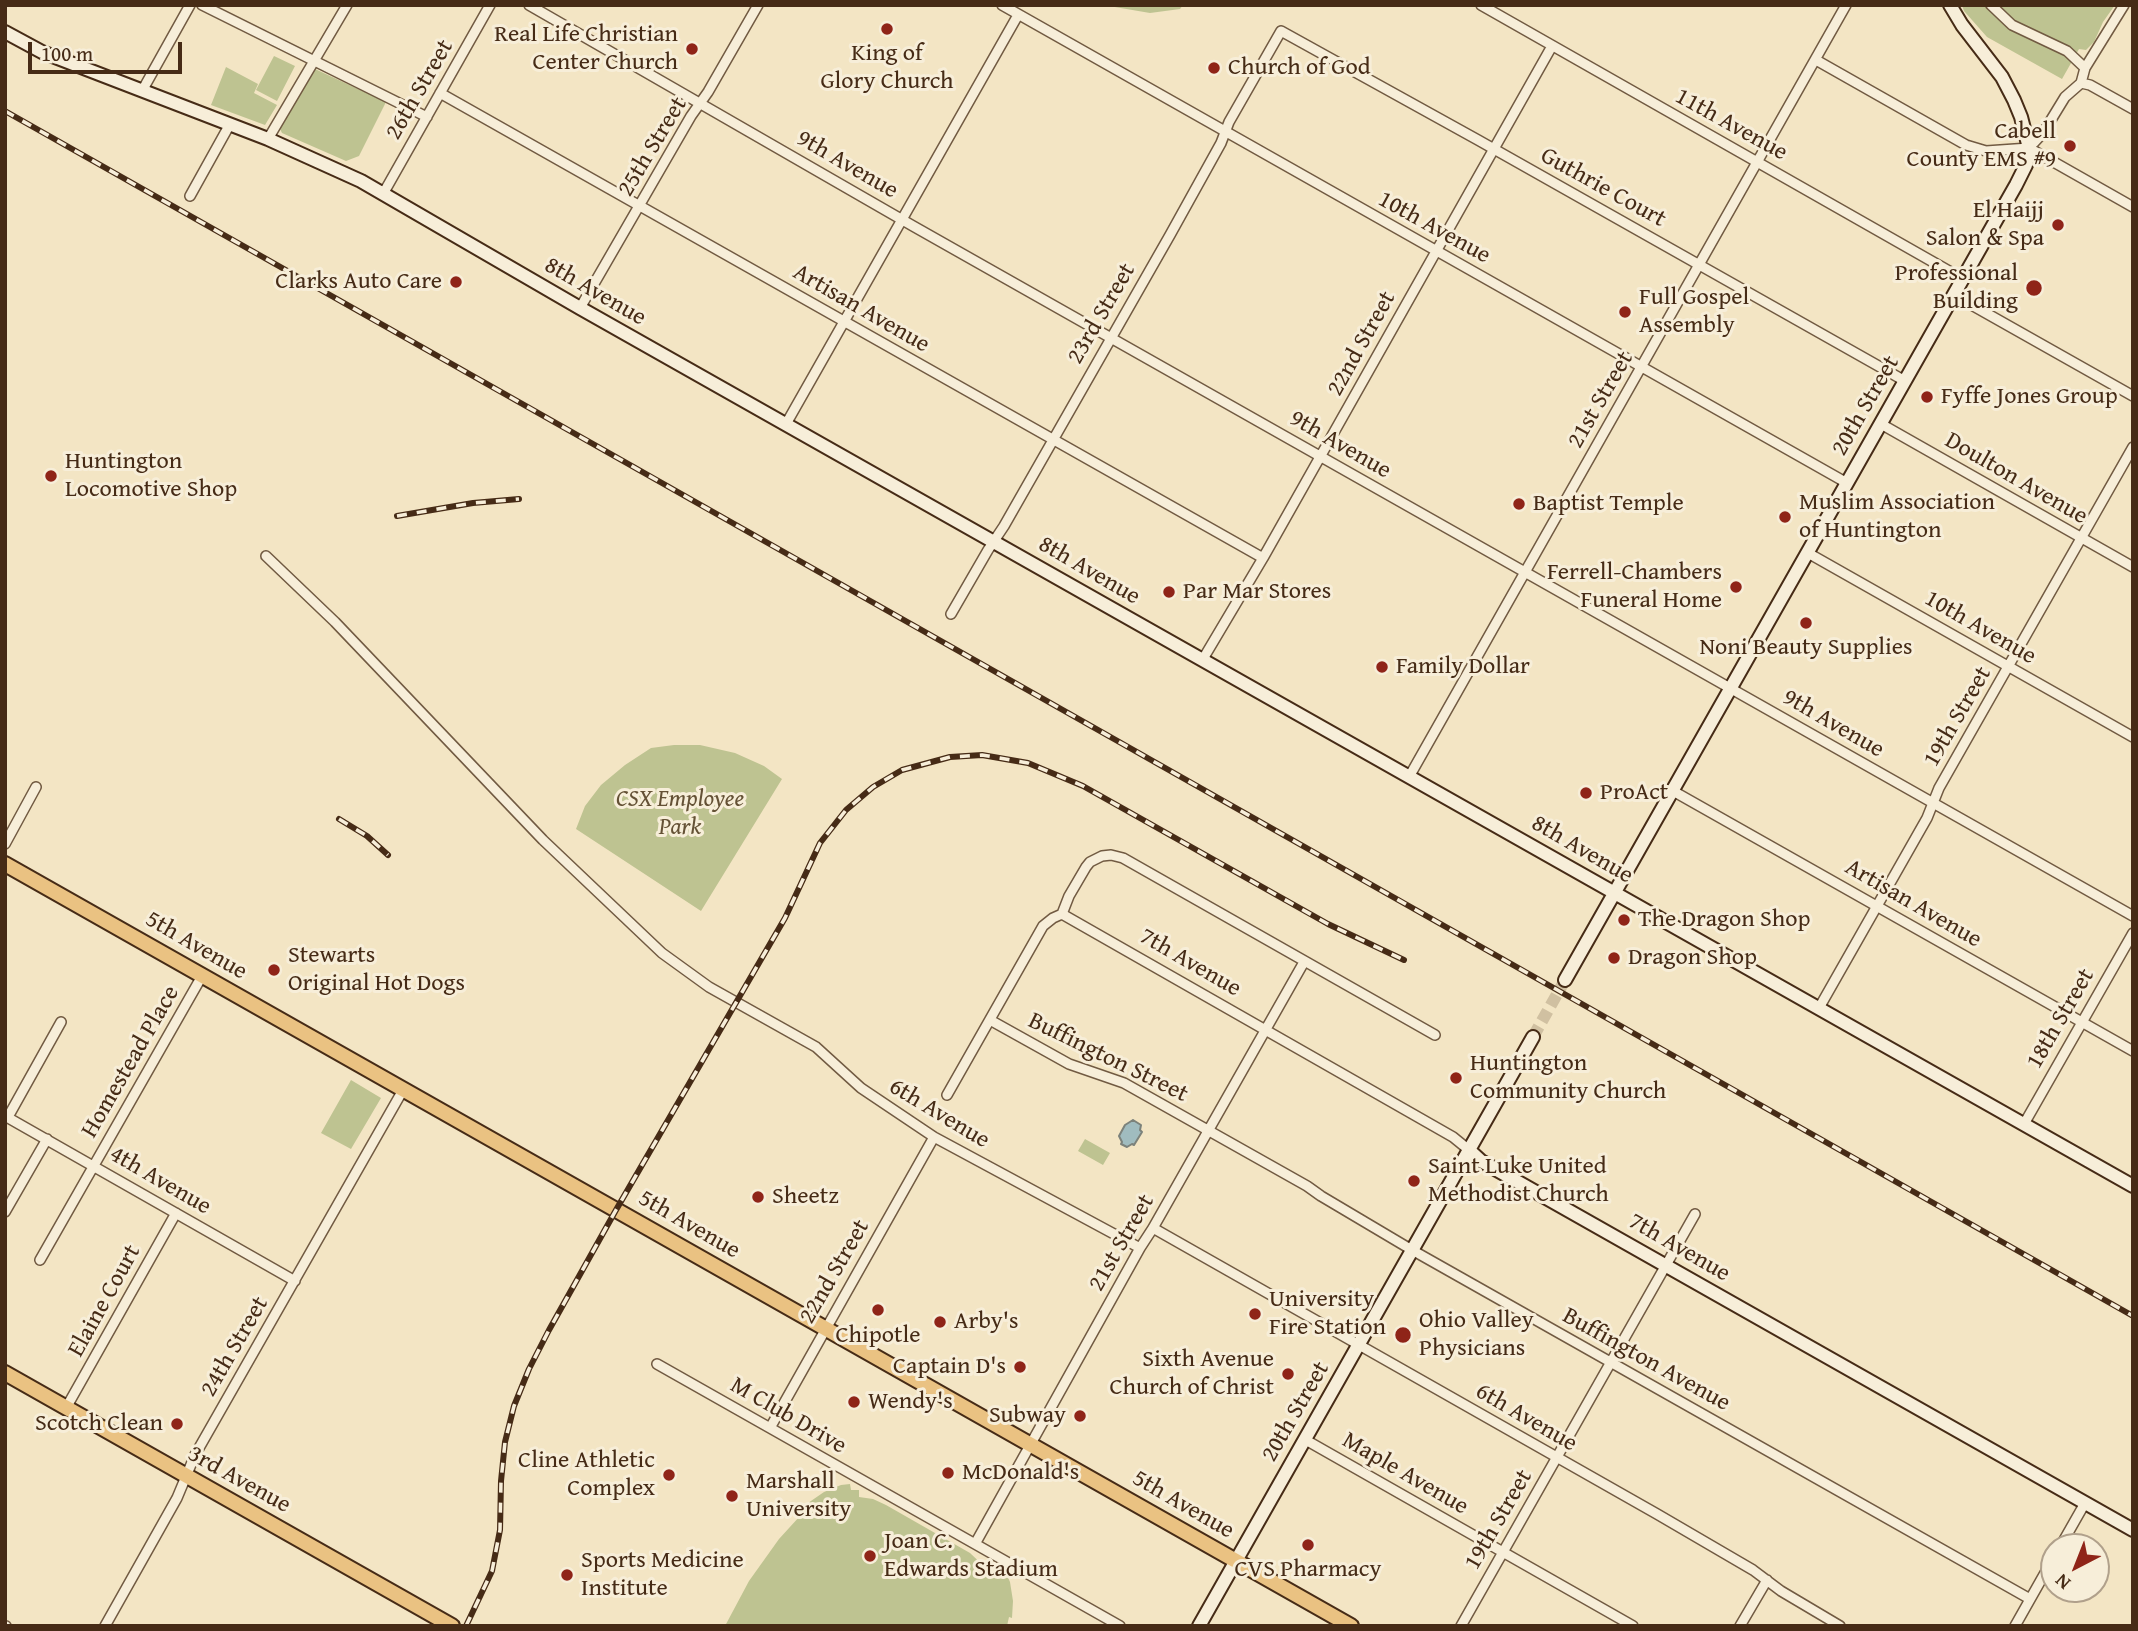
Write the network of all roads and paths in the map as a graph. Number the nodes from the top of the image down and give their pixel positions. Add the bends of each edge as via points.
1 (190, 5) edge
2 (202, 5) edge
3 (348, 5) edge
4 (490, 5) edge
5 (529, 5) edge
6 (758, 5) edge
7 (1002, 5) edge
8 (1480, 5) edge
9 (1950, 5) edge
10 (1991, 5) edge
11 (2124, 5) edge
12 (1844, 6) edge
13 (1018, 15) junction
14 (1281, 31) joint
15 (5, 32) edge
16 (1552, 46) junction
17 (1816, 60) junction
18 (313, 61) junction
19 (2085, 68) junction
20 (2081, 83) junction
21 (142, 91) junction
22 (440, 93) junction
23 (701, 103) junction
24 (2133, 109) edge
25 (427, 117) junction
26 (230, 124) junction
27 (1225, 132) junction
28 (268, 139) junction
29 (2029, 148) junction
30 (1494, 149) junction
31 (1758, 162) junction
32 (383, 194) junction
33 (190, 196) dead end
34 (640, 206) junction
35 (2133, 207) edge
36 (902, 219) junction
37 (1436, 251) junction
38 (1700, 265) junction
39 (1963, 279) junction
40 (1954, 295) junction
41 (580, 308) junction
42 (844, 321) junction
43 (1111, 338) junction
44 (1641, 368) junction
45 (1905, 381) junction
46 (2133, 397) edge
47 (786, 424) junction
48 (1881, 424) junction
49 (1054, 440) junction
50 (2133, 447) edge
51 (1320, 456) junction
52 (1847, 483) junction
53 (2081, 538) junction
54 (994, 541) junction
55 (1808, 553) junction
56 (266, 556) dead end
57 (1263, 558) junction
58 (2133, 567) edge
59 (1525, 572) junction
60 (951, 614) dead end
61 (1203, 659) junction
62 (2009, 667) junction
63 (1731, 688) junction
64 (2133, 737) edge
65 (1409, 776) junction
66 (36, 788) dead end
67 (1673, 791) junction
68 (1933, 803) junction
69 (5, 844) edge
70 (5, 864) edge
71 (1615, 893) junction
72 (1877, 906) junction
73 (1062, 915) junction
74 (2133, 916) edge
75 (2133, 933) edge
76 (1304, 962) junction
77 (202, 976) junction
78 (1565, 980) tunnel mouth
79 (1819, 1008) junction
80 (990, 1020) junction
81 (61, 1022) dead end
82 (2081, 1022) junction
83 (1266, 1030) junction
84 (1435, 1035) dead end
85 (1533, 1037) tunnel mouth
86 (2133, 1051) edge
87 (403, 1090) junction
88 (947, 1095) dead end
89 (7, 1116) edge
90 (2024, 1124) junction
91 (1208, 1130) junction
92 (934, 1137) junction
93 (47, 1139) junction
94 (1469, 1150) junction
95 (94, 1166) junction
96 (2133, 1186) edge
97 (5, 1212) edge
98 (176, 1213) junction
99 (1695, 1213) dead end
100 (1153, 1228) junction
101 (1140, 1248) junction
102 (1412, 1250) junction
103 (40, 1260) dead end
104 (1666, 1266) junction
105 (295, 1281) junction
106 (825, 1329) junction
107 (1358, 1345) junction
108 (1611, 1362) junction
109 (657, 1364) dead end
110 (5, 1373) edge
111 (66, 1408) junction
112 (770, 1427) junction
113 (1304, 1439) junction
114 (1030, 1444) junction
115 (1557, 1457) junction
116 (187, 1476) junction
117 (2085, 1503) junction
118 (2133, 1530) edge
119 (2068, 1533) edge
120 (975, 1544) junction
121 (1503, 1552) junction
122 (1235, 1561) junction
123 (2040, 1579) edge
124 (1767, 1580) junction
125 (2028, 1598) junction
126 (105, 1626) edge
127 (452, 1626) edge
128 (1120, 1626) edge
129 (1199, 1626) edge
130 (1351, 1626) edge
131 (1461, 1626) edge
132 (1633, 1626) edge
133 (1740, 1626) edge
134 (1840, 1626) edge
135 (2015, 1626) edge

1 - 21 street
2 - 18 street
3 - 18 street
4 - 22 street, 26th Street
5 - 23 street, 9th Avenue
6 - 23 street, 25th Street
7 - 13 street, 10th Avenue
8 - 16 street, 11th Avenue
9 - 29 main road via 2007,86
10 - 19 street via 2012,25 2067,51
11 - 19 street, 20th Street
12 - 17 street, 21st Street
13 - 27 street, 10th Avenue
13 - 36 street
14 - 27 street, 23rd Street
14 - 30 street, Guthrie Court
15 - 21 main road, 8th Avenue via 42,52
16 - 30 street, 22nd Street
16 - 31 street, 11th Avenue
17 - 29 street via 1972,148
17 - 31 street, 21st Street
18 - 25 street
18 - 28 street
19 - 20 street, 20th Street
20 - 24 street
20 - 29 street, 20th Street via 2064,97
21 - 26 main road, 8th Avenue
22 - 25 street, 26th Street
22 - 34 street, Artisan Avenue
23 - 34 street, 25th Street
23 - 36 street, 9th Avenue
25 - 32 street, 26th Street
26 - 28 main road, 8th Avenue
26 - 33 street
27 - 37 street, 10th Avenue
27 - 43 street, 23rd Street
28 - 32 main road, 8th Avenue
29 - 35 street
29 - 39 main road, 20th Street via 2016,185
30 - 37 street, 22nd Street
30 - 38 street, Guthrie Court
31 - 38 street, 21st Street
31 - 39 street, 11th Avenue
32 - 41 main road, 8th Avenue
34 - 41 street, 25th Street
34 - 42 street, Artisan Avenue
36 - 42 street
36 - 43 street, 9th Avenue
37 - 44 street, 10th Avenue
37 - 51 street, 22nd Street
38 - 44 street, 21st Street
38 - 45 street, Guthrie Court
39 - 40 main road, 20th Street
40 - 45 main road, 20th Street
40 - 46 street
41 - 47 main road, 8th Avenue
42 - 47 street
42 - 49 street, Artisan Avenue
43 - 49 street, 23rd Street
43 - 51 street, 9th Avenue
44 - 52 street, 10th Avenue
44 - 59 street, 21st Street
45 - 48 main road, 20th Street
47 - 54 main road, 8th Avenue
48 - 52 main road, 20th Street
48 - 53 street, Doulton Avenue
49 - 54 street, 23rd Street
49 - 57 street, Artisan Avenue
50 - 53 street, 19th Street
51 - 57 street, 22nd Street
51 - 59 street, 9th Avenue
52 - 55 main road, 20th Street
53 - 58 street, Doulton Avenue
53 - 62 street, 19th Street
54 - 60 street, 23rd Street
54 - 61 main road, 8th Avenue
55 - 62 street, 10th Avenue
55 - 63 main road, 20th Street
56 - 92 street, 6th Avenue via 579,876 662,953 729,998 816,1046 860,1088
57 - 61 street, 22nd Street
59 - 63 street, 9th Avenue
59 - 65 street, 21st Street
61 - 65 main road, 8th Avenue
62 - 64 street, 10th Avenue
62 - 68 street, 19th Street
63 - 67 main road, 20th Street
63 - 68 street, 9th Avenue
65 - 71 main road, 8th Avenue
66 - 69 street
67 - 71 main road, 20th Street
67 - 72 street, Artisan Avenue
68 - 72 street, 19th Street
68 - 74 street, 9th Avenue
70 - 77 main road, 5th Avenue
71 - 78 main road, 20th Street
71 - 79 main road, 8th Avenue
72 - 79 street, 19th Street
72 - 82 street, Artisan Avenue
73 - 76 street via 1090,862 1111,855
73 - 80 street via 1043,926
73 - 83 street, 7th Avenue
75 - 82 street, 18th Street
76 - 83 street, 21st Street
76 - 84 street
77 - 87 main road, 5th Avenue
77 - 95 street, Homestead Place
79 - 90 main road, 8th Avenue
80 - 88 street
80 - 91 street, Buffington Street via 1069,1064 1124,1083
81 - 89 street
82 - 86 street, Artisan Avenue
82 - 90 street, 18th Street
83 - 91 street, 21st Street
83 - 94 street, 7th Avenue
85 - 94 main road, 20th Street
87 - 105 street, 24th Street
87 - 106 main road, 5th Avenue
89 - 93 street, 4th Avenue
90 - 96 main road, 8th Avenue
91 - 100 street, 21st Street
91 - 102 street, Buffington Avenue
92 - 101 street, 6th Avenue
92 - 106 street, 22nd Street
93 - 95 street, 4th Avenue
93 - 97 street
94 - 102 main road, 20th Street
94 - 104 main road, 7th Avenue
95 - 98 street, 4th Avenue
95 - 103 street, Homestead Place
98 - 105 street, 4th Avenue
98 - 111 street, Elaine Court
99 - 104 street, 19th Street
100 - 101 street, 21st Street
100 - 107 street, 6th Avenue
101 - 114 street, 21st Street
102 - 107 main road, 20th Street
102 - 108 street, Buffington Avenue
104 - 108 street, 19th Street
104 - 117 main road, 7th Avenue
105 - 116 street, 24th Street
106 - 112 street, 22nd Street
106 - 114 main road, 5th Avenue
107 - 113 main road, 20th Street
107 - 115 street, 6th Avenue
108 - 115 street, 19th Street
108 - 125 street, Buffington Avenue
109 - 112 street, M Club Drive
110 - 111 main road, 3rd Avenue
111 - 116 main road, 3rd Avenue
112 - 120 street, M Club Drive
113 - 121 street, Maple Avenue
113 - 122 main road, 20th Street
114 - 120 street, 21st Street
114 - 122 main road, 5th Avenue
115 - 121 street, 19th Street
115 - 124 street, 6th Avenue
116 - 126 street, 24th Street
116 - 127 main road, 3rd Avenue
117 - 118 main road, 7th Avenue
117 - 119 street
120 - 128 street, M Club Drive
121 - 131 street, 19th Street
121 - 132 street, Maple Avenue
122 - 129 main road, 20th Street
122 - 130 main road, 5th Avenue
123 - 125 street
124 - 133 street
124 - 134 street, 6th Avenue
125 - 135 street

